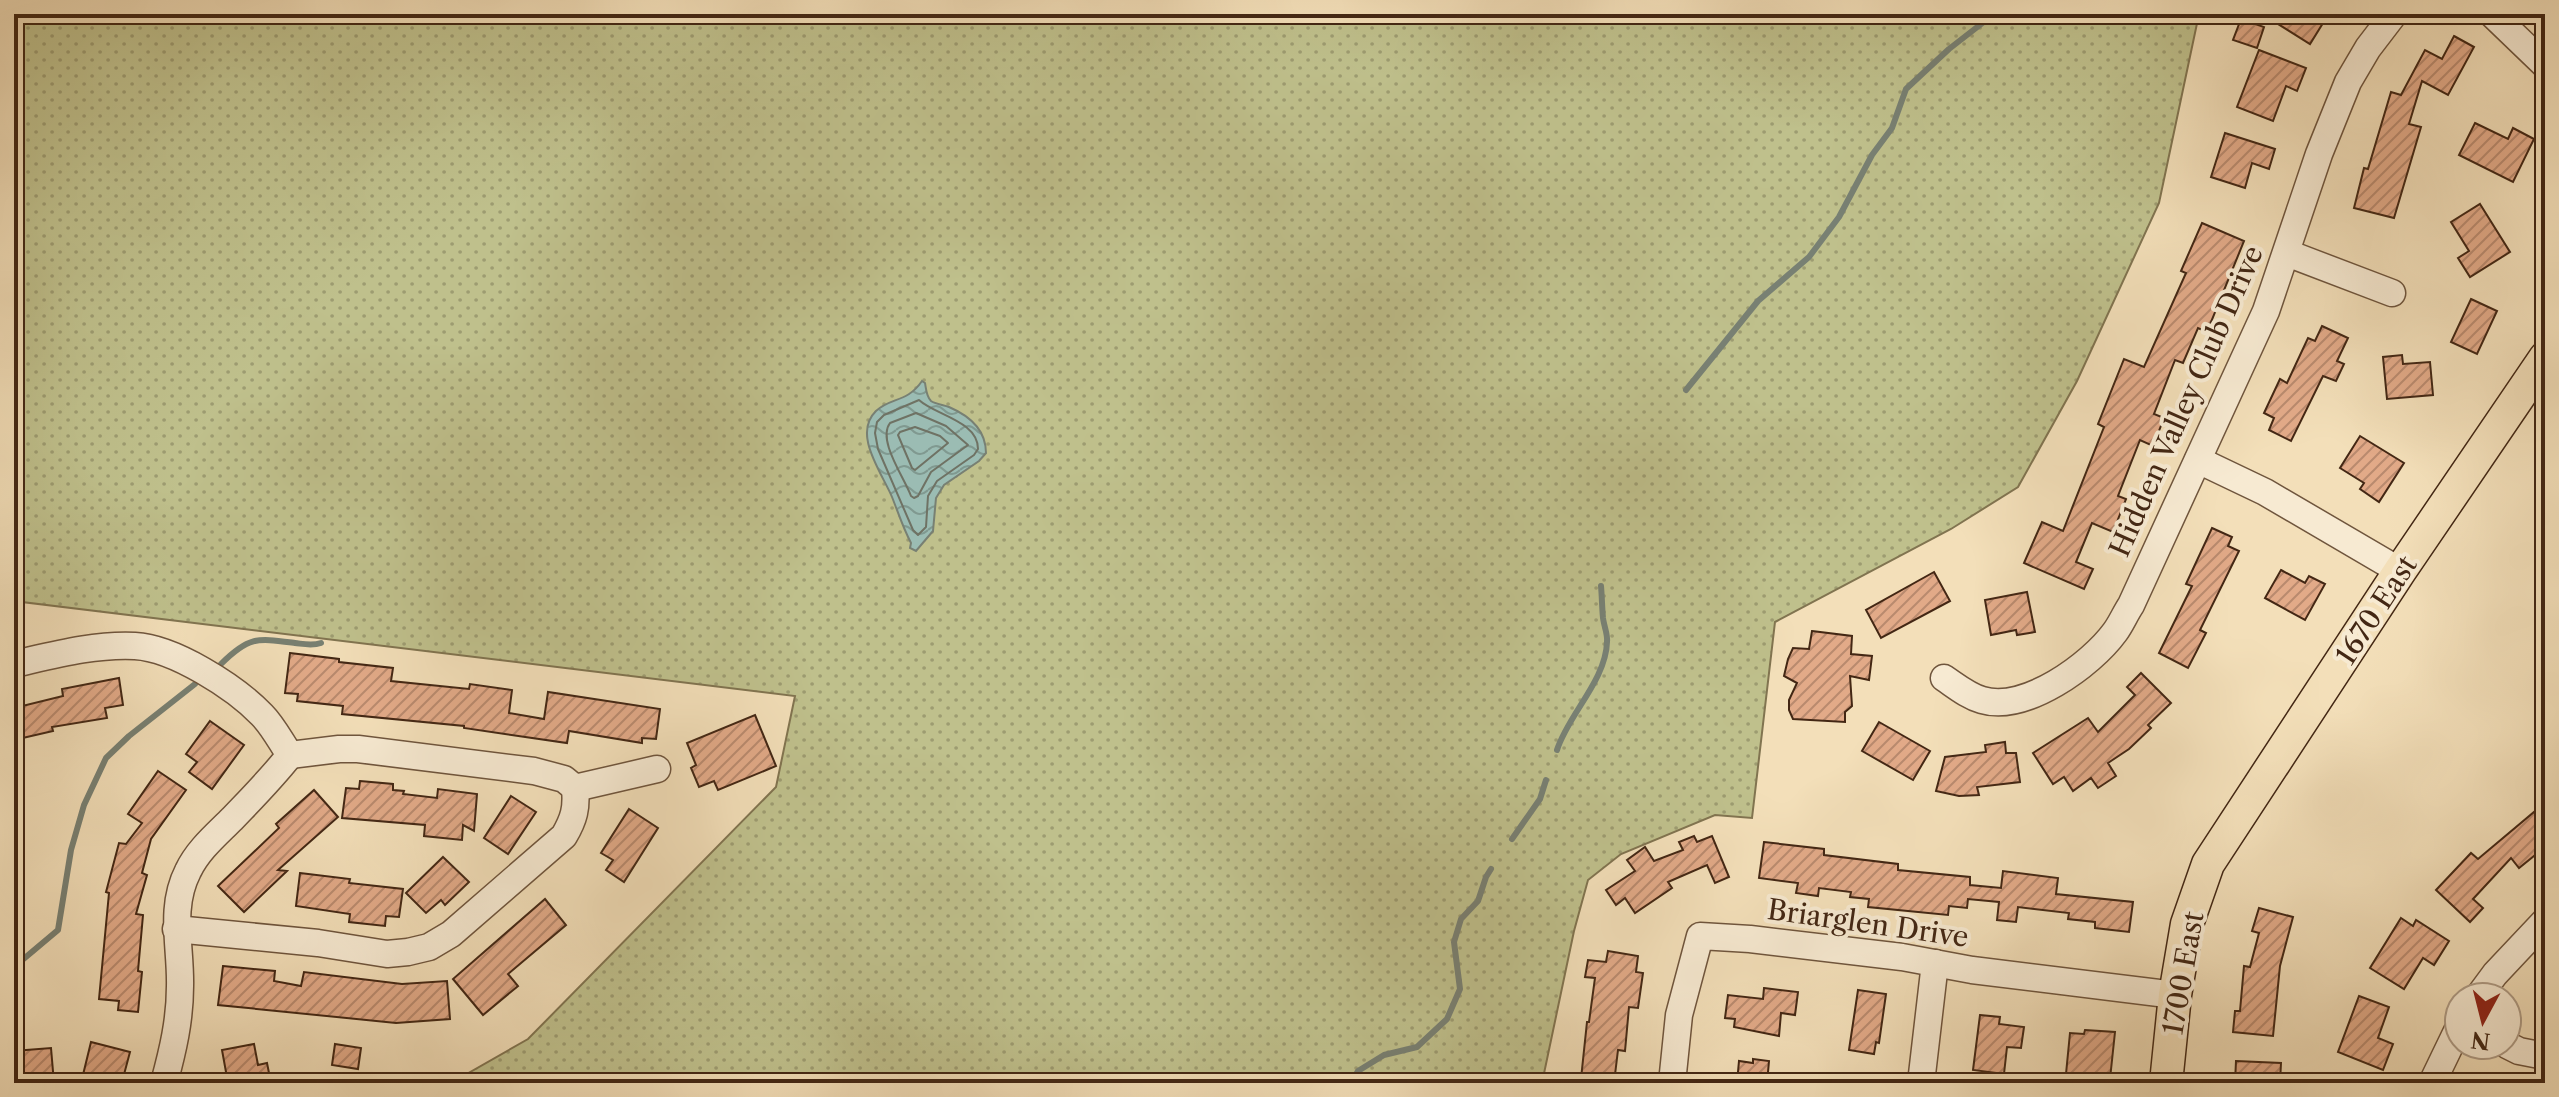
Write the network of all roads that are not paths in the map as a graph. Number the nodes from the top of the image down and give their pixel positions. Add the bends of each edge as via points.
1 (2394, 14) edge
2 (2492, 14) edge
3 (2545, 65) edge
4 (2287, 253) junction
5 (2392, 293) dead end
6 (2545, 358) edge
7 (2198, 460) junction
8 (2400, 571) junction
9 (14, 664) edge
10 (1944, 678) dead end
11 (290, 755) junction
12 (657, 769) dead end
13 (575, 788) junction
14 (2208, 864) joint
15 (2545, 921) edge
16 (176, 929) junction
17 (1935, 963) junction
18 (2490, 981) edge
19 (2175, 995) junction
20 (2523, 1052) edge
21 (2545, 1056) edge
22 (2443, 1060) edge
23 (164, 1083) edge
24 (1672, 1083) edge
25 (1921, 1083) edge
26 (2166, 1083) edge
27 (2432, 1083) edge

1 - 4 street, Hidden Valley Club Drive via 2348,82
2 - 3 street
4 - 5 street
4 - 7 street, Hidden Valley Club Drive
6 - 8 main road, 1670 East
7 - 8 street via 2265,492
7 - 10 street, Hidden Valley Club Drive via 2131,605 2094,656 2041,690 2008,702 1983,700
8 - 14 main road, 1670 East
9 - 11 street via 104,647 138,646 174,654 262,715
11 - 13 street via 358,749 551,773
11 - 16 street via 194,861 180,893
12 - 13 street
13 - 16 street via 577,807 564,836 429,947 387,954
14 - 19 main road, 1700 East via 2187,924
15 - 18 street
16 - 23 street via 180,1007
17 - 19 street, Briarglen Drive
17 - 24 street, Briarglen Drive via 1700,936 1679,1015
17 - 25 street
19 - 26 main road, 1700 East
20 - 21 street
22 - 27 street

